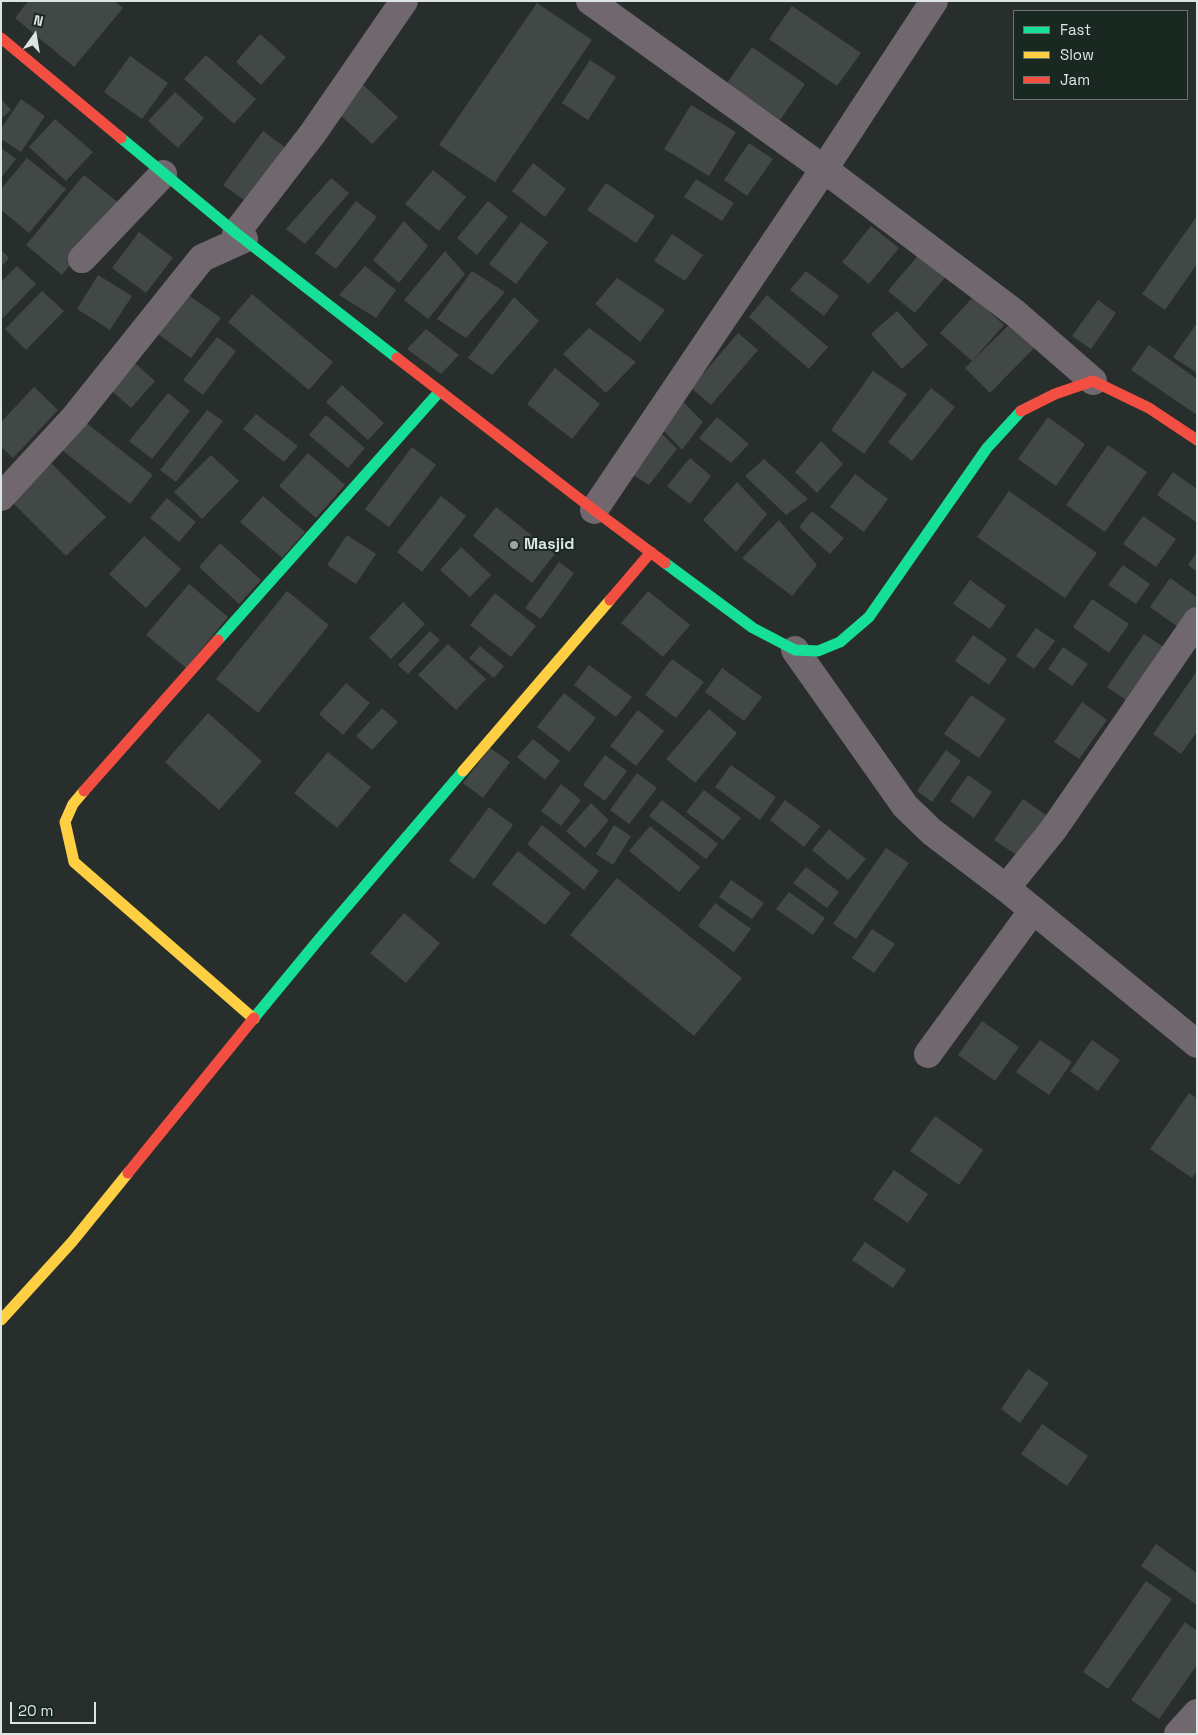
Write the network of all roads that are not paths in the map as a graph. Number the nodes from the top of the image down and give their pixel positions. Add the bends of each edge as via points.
1 (404, 1) edge
2 (590, 1) edge
3 (934, 1) edge
4 (1, 38) edge
5 (824, 169) junction
6 (163, 174) junction
7 (240, 236) junction
8 (82, 259) dead end
9 (1093, 381) junction
10 (440, 391) junction
11 (1197, 440) edge
12 (1, 497) edge
13 (594, 510) junction
14 (651, 552) junction
15 (1197, 621) edge
16 (795, 650) junction
17 (1006, 888) junction
18 (1033, 910) junction
19 (254, 1019) junction
20 (1197, 1044) edge
21 (928, 1054) dead end
22 (1, 1320) edge
23 (1197, 1713) edge
24 (1178, 1734) edge

1 - 7 street
2 - 5 street
3 - 5 street
4 - 6 street
5 - 9 street via 1015,313
5 - 13 street
6 - 7 street
6 - 8 street
7 - 10 street
7 - 12 street via 202,258 74,418
9 - 11 street via 1149,408
9 - 16 street via 1022,410 987,448 869,617 840,642 818,651
10 - 13 street
10 - 19 street via 73,804 65,822 74,862
13 - 14 street
14 - 16 street via 753,628
14 - 19 street
15 - 17 street via 1053,830
16 - 17 street via 905,806 932,832
17 - 18 street
18 - 20 street
18 - 21 street
19 - 22 street via 72,1242
23 - 24 street

